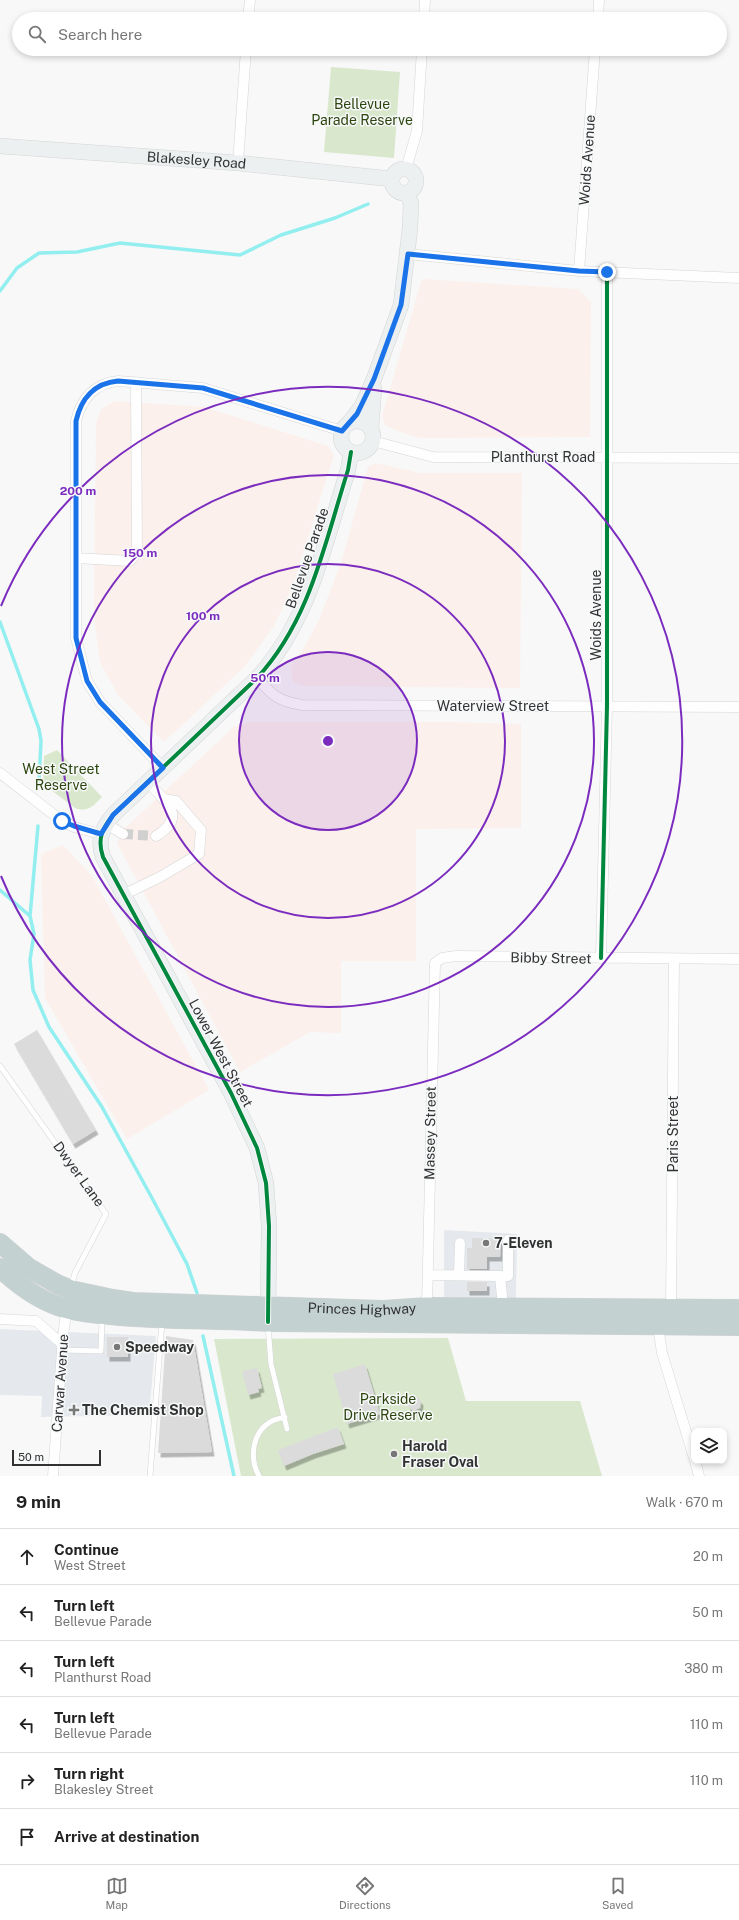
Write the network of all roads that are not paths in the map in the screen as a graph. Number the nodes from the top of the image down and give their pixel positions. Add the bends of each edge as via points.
1 (250, 0) edge
2 (425, 0) edge
3 (599, 0) edge
4 (249, 12) edge
5 (424, 12) edge
6 (598, 12) edge
7 (246, 56) edge
8 (421, 56) edge
9 (594, 56) edge
10 (0, 146) edge
11 (238, 163) junction
12 (406, 169) junction
13 (392, 180) junction
14 (407, 193) junction
15 (408, 254) junction
16 (579, 271) junction
17 (607, 272) junction
18 (739, 278) edge
19 (374, 379) junction
20 (136, 382) junction
21 (346, 427) junction
22 (372, 434) junction
23 (351, 452) junction
24 (607, 458) junction
25 (739, 458) edge
26 (76, 558) junction
27 (257, 678) junction
28 (607, 706) junction
29 (739, 707) edge
30 (163, 768) junction
31 (0, 773) edge
32 (148, 783) junction
33 (163, 799) junction
34 (103, 829) junction
35 (122, 834) tunnel mouth
36 (156, 836) dead end
37 (123, 895) junction
38 (601, 958) junction
39 (674, 959) junction
40 (739, 959) edge
41 (436, 961) joint
42 (0, 1066) edge
43 (508, 1240) dead end
44 (0, 1243) edge
45 (460, 1243) dead end
46 (0, 1268) edge
47 (428, 1275) junction
48 (458, 1275) junction
49 (500, 1276) junction
50 (71, 1290) junction
51 (427, 1307) junction
52 (503, 1307) junction
53 (66, 1308) junction
54 (671, 1308) junction
55 (739, 1309) edge
56 (102, 1314) junction
57 (268, 1314) junction
58 (0, 1319) edge
59 (162, 1319) junction
60 (658, 1326) junction
61 (739, 1326) edge
62 (62, 1348) junction
63 (284, 1417) junction
64 (288, 1429) dead end
65 (691, 1450) edge
66 (695, 1464) edge
67 (53, 1476) edge
68 (150, 1476) edge
69 (258, 1476) edge
70 (699, 1476) edge

1 - 4 street
2 - 5 street
3 - 6 street
7 - 11 street
8 - 12 street via 416,131
9 - 16 street, Woids Avenue
10 - 11 street, Blakesley Road
11 - 13 street, Blakesley Road
12 - 13 street via 396,172
12 - 14 street via 414,173 417,181 414,189
13 - 14 street via 395,190
14 - 15 street via 411,203
15 - 16 street
15 - 19 street via 401,305
16 - 17 street
17 - 18 street
17 - 24 street, Woids Avenue
19 - 21 street via 362,406
19 - 22 street
20 - 21 street via 203,388
20 - 26 street via 118,381 101,385 88,395 78,411
20 - 26 street via 138,553 130,561
21 - 22 street via 361,422
21 - 23 street via 342,443
22 - 23 street via 371,446 359,453
22 - 24 street, Planthurst Road via 433,457
23 - 27 street, Bellevue Parade via 348,470 306,603 276,656
24 - 25 street, Planthurst Road
24 - 28 street, Woids Avenue
26 - 30 street via 76,638 87,681 100,702
27 - 28 street, Waterview Street via 284,702 302,704
27 - 30 street, Bellevue Parade
28 - 29 street, Waterview Street
28 - 38 street, Woids Avenue
30 - 32 street, Bellevue Parade
31 - 34 street via 62,821 74,826
32 - 33 street
32 - 34 street, Bellevue Parade via 113,815
33 - 36 street via 172,809 172,817 164,831
33 - 37 street via 176,802 201,830 199,854
34 - 35 street
34 - 37 street, Lower West Street via 100,843 103,857
37 - 57 street, Lower West Street via 231,1093 257,1148 266,1183 269,1226
38 - 39 street, Bibby Street
38 - 41 street, Bibby Street via 456,956
39 - 40 street, Bibby Street
39 - 54 street, Paris Street
41 - 47 street, Massey Street via 433,974
42 - 50 lane, Dwyer Lane via 106,1214 75,1273
43 - 49 street via 508,1276
44 - 50 highway, Princes Highway via 29,1268
45 - 48 street
46 - 53 highway, Princes Highway via 38,1296
47 - 48 street
47 - 51 street, Massey Street
48 - 49 street
49 - 52 street
50 - 53 street, Carwar Avenue
50 - 57 highway, Princes Highway via 133,1302
51 - 52 highway, Princes Highway
51 - 57 highway, Princes Highway
52 - 54 highway, Princes Highway
53 - 56 highway, Princes Highway
53 - 62 street, Carwar Avenue
54 - 55 highway, Princes Highway
56 - 59 highway, Princes Highway
56 - 62 lane via 101,1351
57 - 59 highway, Princes Highway
57 - 60 highway, Princes Highway
57 - 63 lane via 271,1364
58 - 62 street via 36,1321
59 - 68 lane
60 - 61 highway, Princes Highway
60 - 65 street via 662,1353
62 - 67 street, Carwar Avenue
63 - 64 lane
63 - 69 lane via 272,1421 257,1438 252,1457
66 - 70 street

